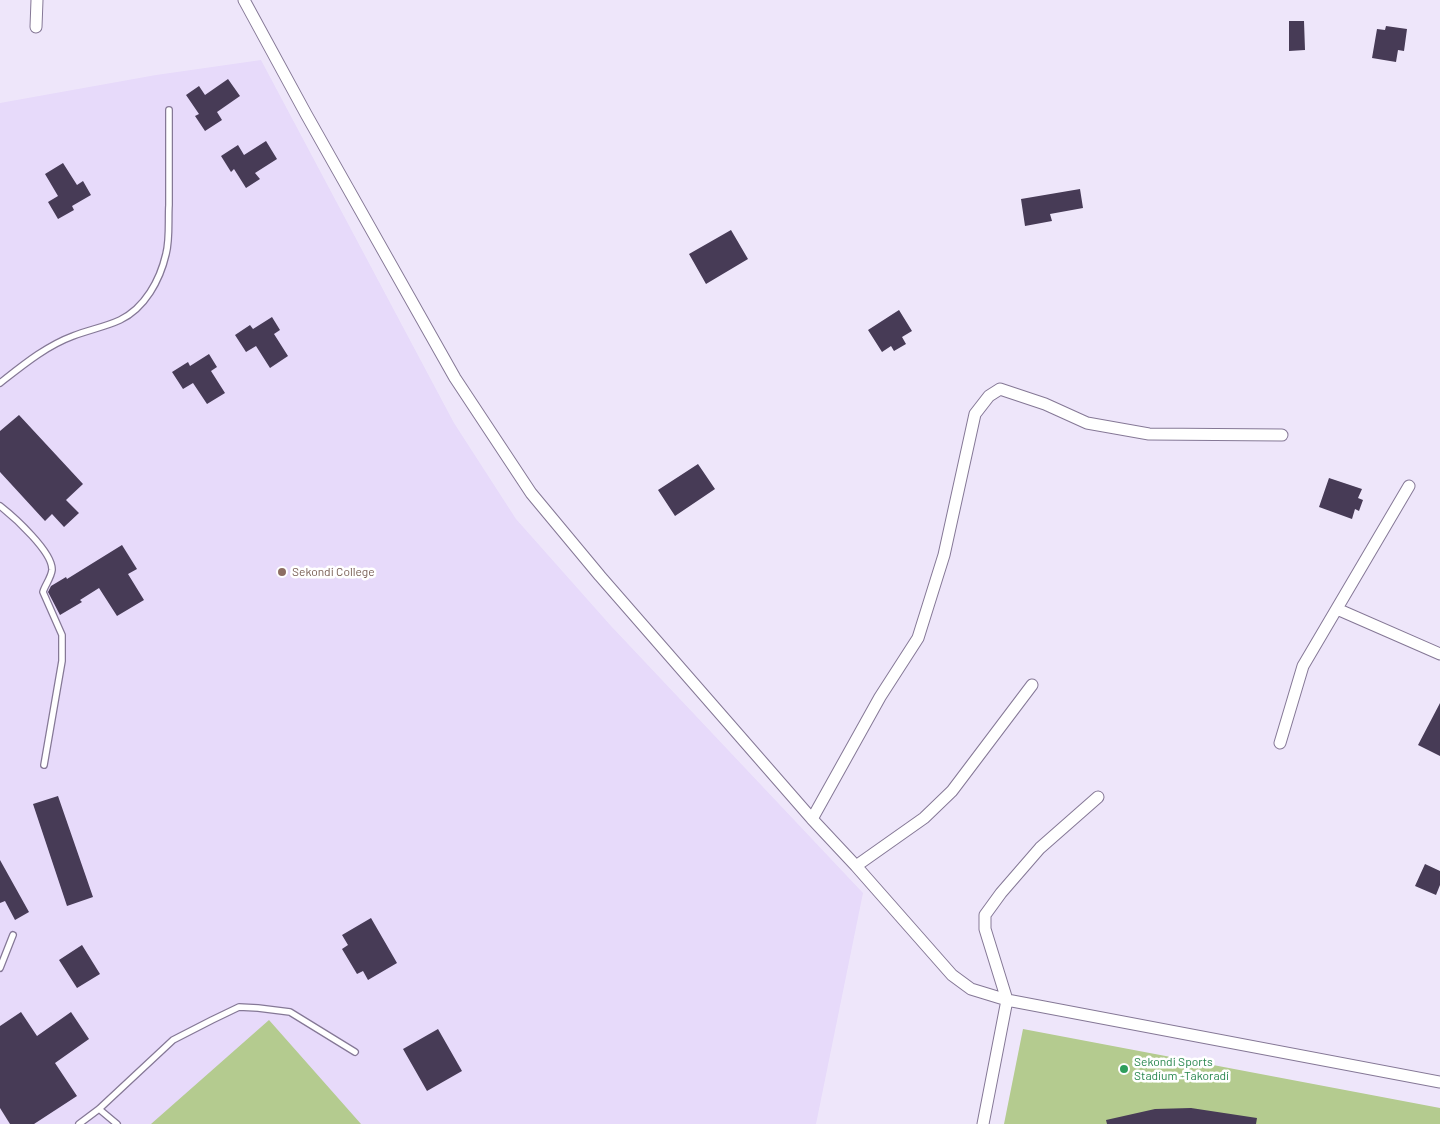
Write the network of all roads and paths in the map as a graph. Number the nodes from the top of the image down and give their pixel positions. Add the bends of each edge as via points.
1 (37, 0) edge
2 (244, 0) edge
3 (36, 27) dead end
4 (169, 110) dead end
5 (0, 383) edge
6 (1282, 435) dead end
7 (1409, 486) dead end
8 (0, 506) edge
9 (1337, 609) junction
10 (1440, 654) edge
11 (1032, 685) dead end
12 (1280, 743) dead end
13 (44, 765) dead end
14 (1098, 797) dead end
15 (812, 819) junction
16 (856, 866) junction
17 (13, 935) dead end
18 (0, 968) edge
19 (1007, 1000) junction
20 (355, 1052) dead end
21 (1440, 1082) edge
22 (99, 1109) junction
23 (79, 1124) edge
24 (116, 1124) edge
25 (983, 1124) edge

1 - 3 street
2 - 15 street via 455,378 531,493
4 - 5 lane via 167,252 156,282 144,300 120,320 51,346
6 - 15 street via 1150,434 1088,423 1046,404 1000,389 989,396 975,414 944,555 918,638 880,697
7 - 9 street
8 - 13 lane via 35,539 49,557 52,570 43,592 62,635 62,662
9 - 10 street
9 - 12 street via 1303,666
11 - 16 street via 952,791 924,818
14 - 19 street via 1040,848 985,915 985,929
15 - 16 street
16 - 19 street via 952,975 971,989
17 - 18 lane
19 - 21 street
19 - 25 street
20 - 22 lane via 290,1012 239,1007 174,1040
22 - 23 lane
22 - 24 lane

